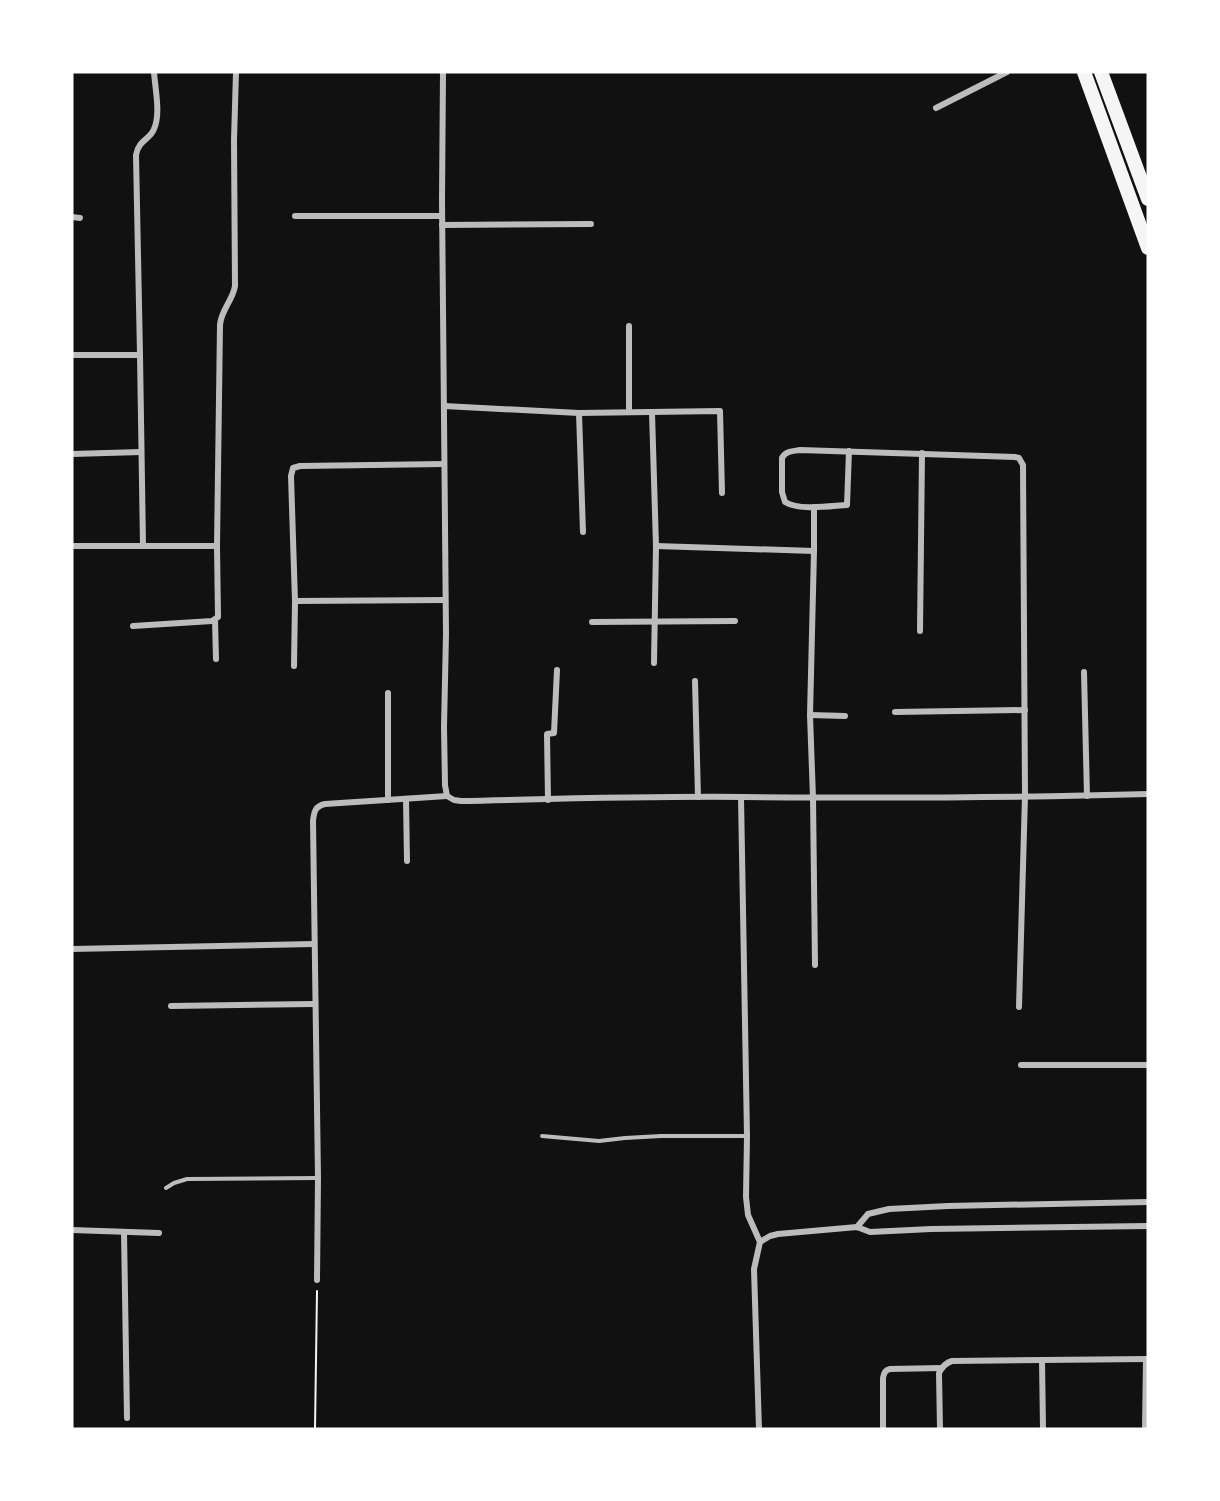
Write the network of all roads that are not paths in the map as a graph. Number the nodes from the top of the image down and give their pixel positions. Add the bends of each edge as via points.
1 (154, 72) edge
2 (236, 72) edge
3 (442, 72) edge
4 (1007, 72) edge
5 (1084, 72) edge
6 (1101, 72) edge
7 (936, 108) dead end
8 (1148, 199) edge
9 (295, 216) dead end
10 (442, 216) junction
11 (72, 218) edge
12 (80, 218) dead end
13 (591, 224) dead end
14 (442, 225) junction
15 (1148, 248) edge
16 (629, 326) dead end
17 (72, 355) edge
18 (140, 355) junction
19 (444, 406) junction
20 (629, 412) junction
21 (652, 412) junction
22 (579, 413) junction
23 (141, 452) junction
24 (849, 452) junction
25 (922, 453) junction
26 (72, 454) edge
27 (444, 464) junction
28 (722, 493) dead end
29 (814, 507) junction
30 (583, 532) dead end
31 (72, 546) edge
32 (143, 546) junction
33 (217, 546) junction
34 (656, 546) junction
35 (814, 551) junction
36 (445, 600) junction
37 (295, 601) junction
38 (215, 620) junction
39 (735, 621) dead end
40 (592, 622) dead end
41 (655, 622) junction
42 (133, 626) dead end
43 (920, 631) dead end
44 (216, 659) dead end
45 (654, 663) dead end
46 (294, 666) dead end
47 (557, 670) dead end
48 (1084, 672) dead end
49 (695, 681) dead end
50 (388, 693) dead end
51 (1024, 710) junction
52 (895, 712) dead end
53 (810, 716) junction
54 (845, 716) dead end
55 (1148, 794) edge
56 (1025, 795) junction
57 (447, 796) junction
58 (1087, 796) junction
59 (698, 797) junction
60 (741, 797) junction
61 (813, 798) junction
62 (406, 799) junction
63 (388, 800) junction
64 (548, 800) junction
65 (407, 861) dead end
66 (314, 944) junction
67 (72, 949) edge
68 (815, 965) dead end
69 (315, 1004) junction
70 (171, 1006) dead end
71 (1019, 1007) dead end
72 (1021, 1065) dead end
73 (1148, 1065) edge
74 (542, 1136) dead end
75 (747, 1136) junction
76 (318, 1178) junction
77 (166, 1188) dead end
78 (1148, 1202) edge
79 (857, 1227) junction
80 (1148, 1227) edge
81 (72, 1230) edge
82 (124, 1232) junction
83 (159, 1233) dead end
84 (760, 1242) junction
85 (317, 1280) road end
86 (1147, 1359) edge
87 (1042, 1360) junction
88 (942, 1368) junction
89 (127, 1418) dead end
90 (759, 1429) edge
91 (883, 1429) edge
92 (940, 1429) edge
93 (1043, 1429) edge
94 (1146, 1429) edge

1 - 18 street via 156,122 136,155
2 - 33 street via 235,286 222,311 220,325
3 - 10 street
4 - 7 street
5 - 15 highway
6 - 8 highway
9 - 10 street
10 - 14 street
11 - 12 street
13 - 14 street
14 - 19 street
16 - 20 street
17 - 18 street
18 - 23 street
19 - 22 street
19 - 27 street
20 - 21 street
20 - 22 street
21 - 28 street via 720,411
21 - 34 street
22 - 30 street
23 - 26 street
23 - 32 street
24 - 25 street
24 - 29 street via 847,505
24 - 29 street via 800,450 783,455 785,502
25 - 43 street
25 - 51 street via 1015,457 1022,462
27 - 36 street
27 - 37 street via 293,468
29 - 35 street
31 - 32 street
32 - 33 street
33 - 38 street
34 - 35 street
34 - 41 street
35 - 53 street
36 - 37 street
36 - 57 street
37 - 46 street
38 - 42 street
38 - 44 street
39 - 41 street
40 - 41 street
41 - 45 street
47 - 64 street via 554,733 548,734
48 - 58 street
49 - 59 street
50 - 63 street
51 - 52 street
51 - 56 street
53 - 54 street
53 - 61 street
55 - 58 street
56 - 58 street
56 - 61 street
56 - 71 street
57 - 62 street
57 - 64 street via 454,801
59 - 60 street
59 - 64 street
60 - 61 street
60 - 75 street
61 - 68 street
62 - 63 street
62 - 65 street
63 - 66 street via 325,804 316,809
66 - 67 street
66 - 69 street
69 - 70 street
69 - 76 street
72 - 73 street
74 - 75 lane via 599,1141
75 - 84 street via 747,1209
76 - 77 lane via 187,1179
76 - 85 street
78 - 79 street via 889,1209 868,1214
79 - 80 street via 870,1232
79 - 84 street via 778,1234
81 - 82 street
82 - 83 street
82 - 89 street
84 - 90 street via 754,1269
86 - 87 street
86 - 94 street
87 - 88 street via 952,1361
87 - 93 street
88 - 91 street via 886,1370
88 - 92 street

